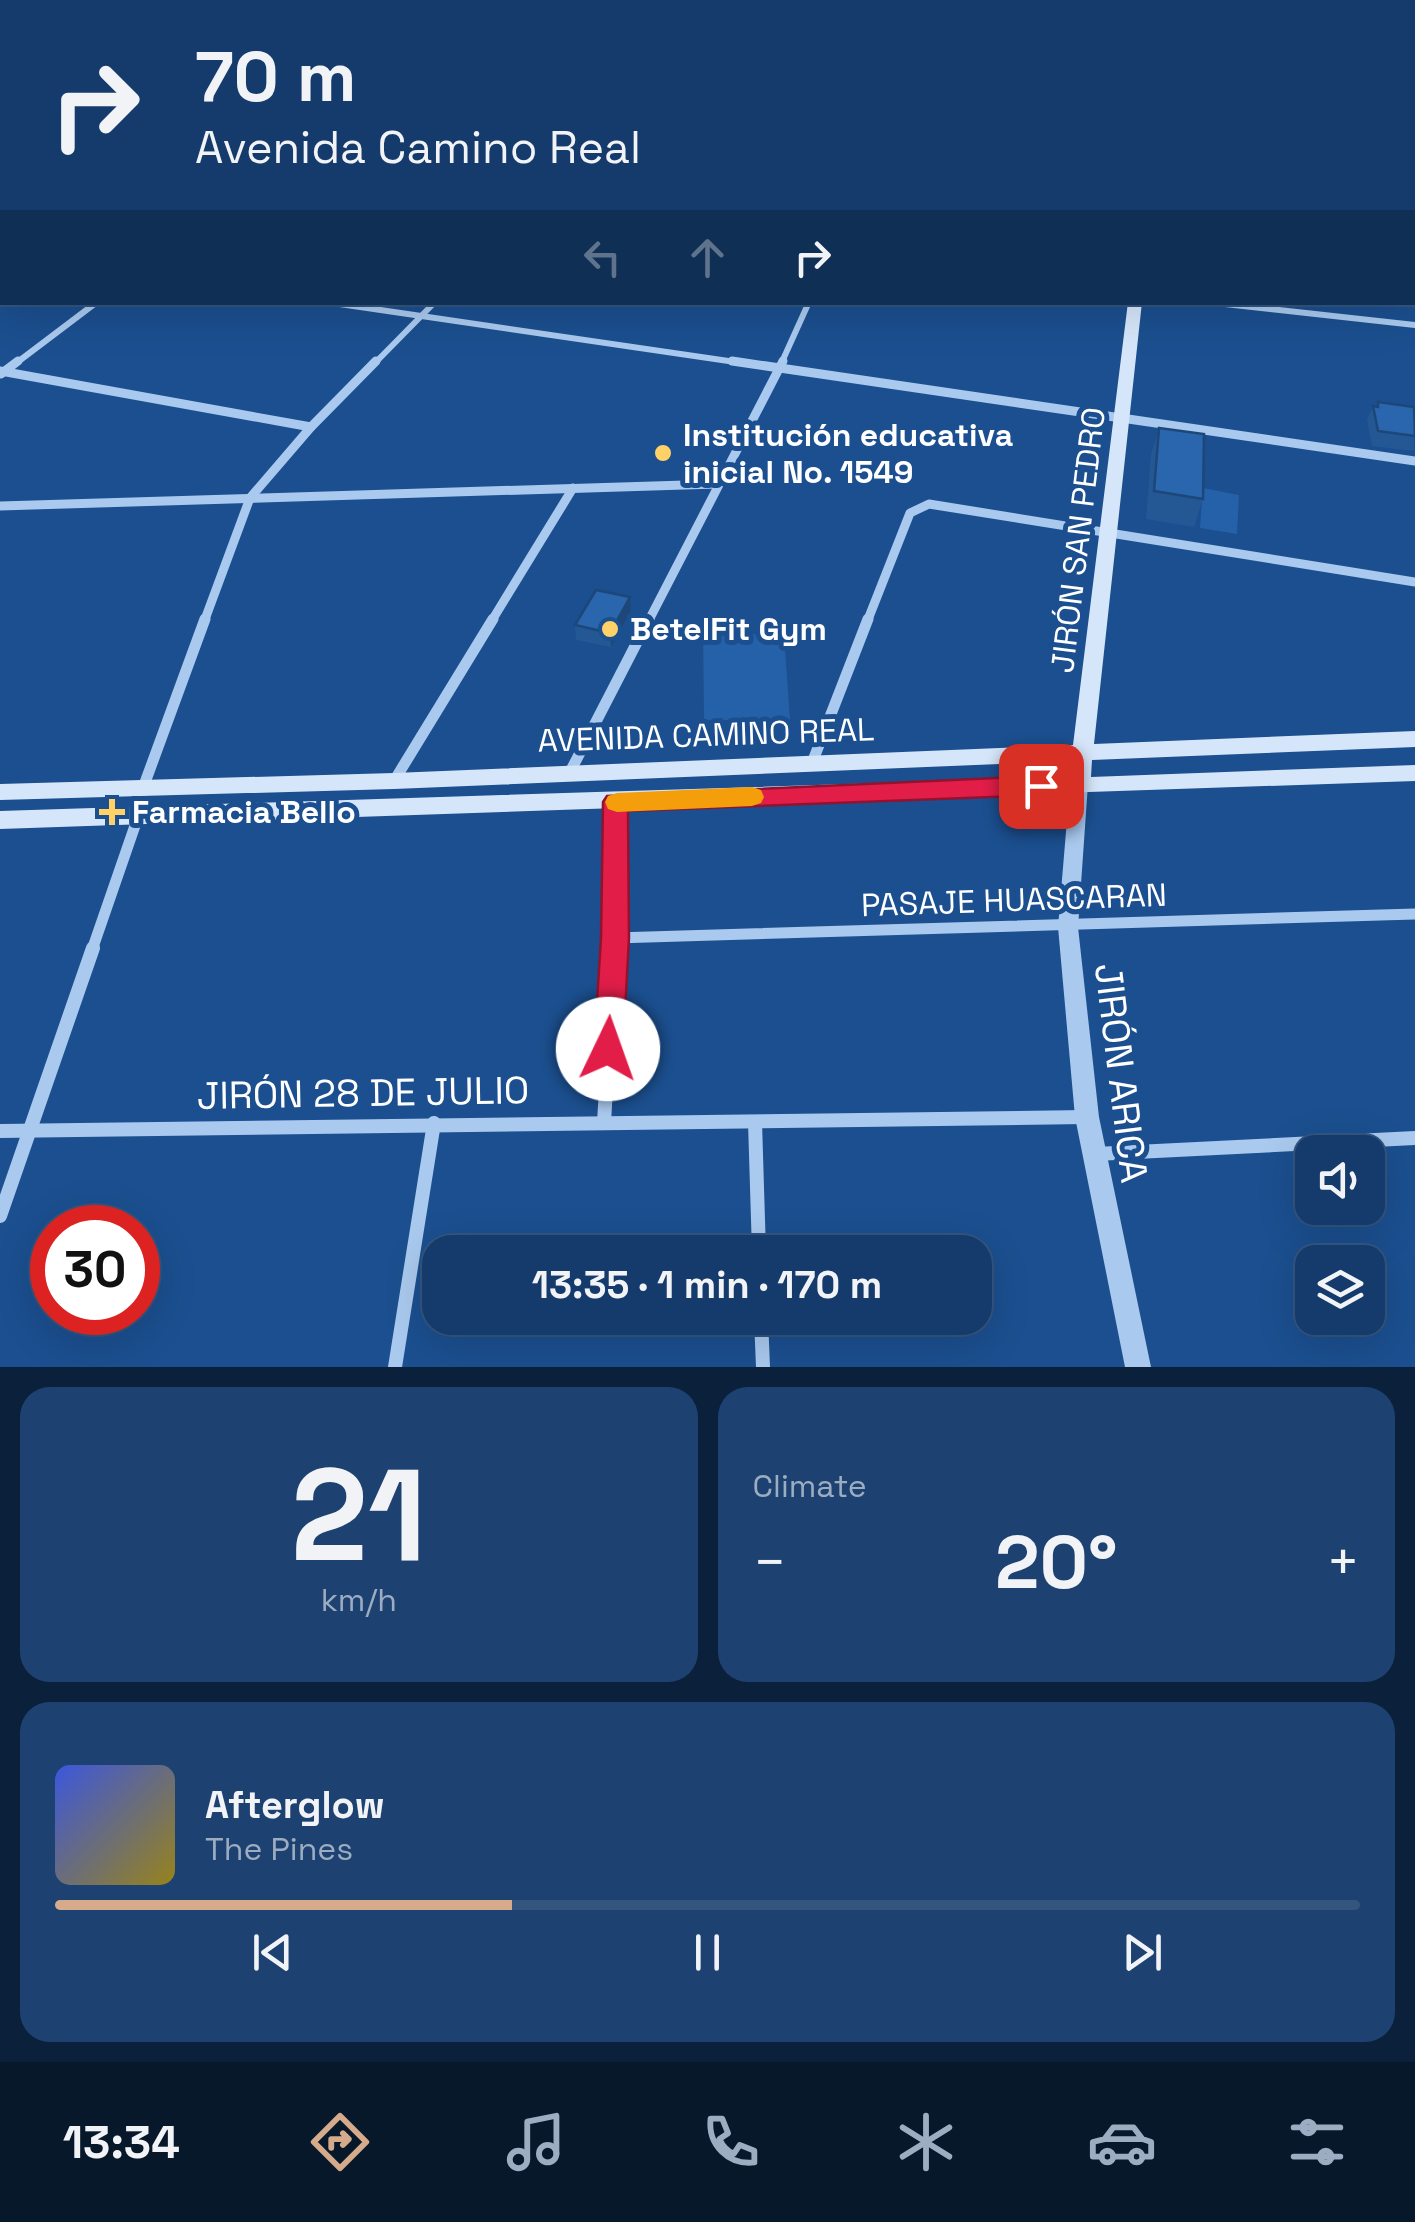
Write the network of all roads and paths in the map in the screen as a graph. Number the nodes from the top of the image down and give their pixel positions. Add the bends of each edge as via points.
1 (93, 305) edge
2 (345, 305) edge
3 (433, 305) edge
4 (808, 305) edge
5 (1135, 305) edge
6 (1234, 305) edge
7 (423, 317) junction
8 (1415, 325) edge
9 (780, 368) junction
10 (1, 372) edge
11 (1123, 418) junction
12 (311, 427) junction
13 (1415, 461) edge
14 (717, 484) junction
15 (573, 488) junction
16 (250, 498) junction
17 (0, 506) edge
18 (1110, 535) junction
19 (1415, 582) edge
20 (1415, 739) edge
21 (1082, 753) junction
22 (812, 763) junction
23 (1415, 772) edge
24 (570, 774) junction
25 (394, 781) junction
26 (1079, 784) junction
27 (143, 789) junction
28 (0, 792) edge
29 (616, 802) junction
30 (138, 817) junction
31 (0, 820) edge
32 (1415, 914) edge
33 (1068, 927) junction
34 (615, 938) junction
35 (1087, 1117) junction
36 (755, 1122) junction
37 (434, 1123) junction
38 (604, 1123) junction
39 (0, 1131) edge
40 (29, 1131) junction
41 (1415, 1138) edge
42 (1092, 1154) junction
43 (0, 1216) edge
44 (758, 1235) edge
45 (762, 1335) edge
46 (396, 1367) edge
47 (763, 1367) edge
48 (1138, 1367) edge

1 - 10 street
2 - 7 street
3 - 7 street
4 - 9 street
5 - 11 main road, JIRÓN SAN PEDRO
6 - 8 street
7 - 9 street
7 - 12 street
9 - 11 street
9 - 14 street
10 - 12 street
11 - 13 street
11 - 18 main road, JIRÓN SAN PEDRO
12 - 16 street
14 - 15 street
14 - 24 street
15 - 16 street
15 - 25 street
16 - 17 street
16 - 27 street
18 - 19 street
18 - 21 main road, JIRÓN SAN PEDRO
18 - 22 street via 928,504 910,513
20 - 21 main road, AVENIDA CAMINO REAL
21 - 22 main road, AVENIDA CAMINO REAL
21 - 26 main road, JIRÓN SAN PEDRO
22 - 24 main road, AVENIDA CAMINO REAL
23 - 26 main road, AVENIDA CAMINO REAL
24 - 25 main road, AVENIDA CAMINO REAL
25 - 27 main road, AVENIDA CAMINO REAL
26 - 29 main road, AVENIDA CAMINO REAL
26 - 33 street, JIRÓN ARICA
27 - 28 main road, AVENIDA CAMINO REAL
29 - 30 main road, AVENIDA CAMINO REAL
29 - 34 street
30 - 31 main road, AVENIDA CAMINO REAL
30 - 40 street
32 - 33 street, PASAJE HUASCARAN
33 - 34 street, PASAJE HUASCARAN
33 - 35 street, JIRÓN ARICA
34 - 38 street
35 - 36 street, JIRÓN 28 DE JULIO
35 - 42 street, JIRÓN ARICA
36 - 38 street, JIRÓN 28 DE JULIO
36 - 44 street
37 - 38 street, JIRÓN 28 DE JULIO
37 - 40 street, JIRÓN 28 DE JULIO
37 - 46 street
39 - 40 street, JIRÓN 28 DE JULIO
40 - 43 street
41 - 42 street
42 - 48 street, JIRÓN ARICA
45 - 47 street

